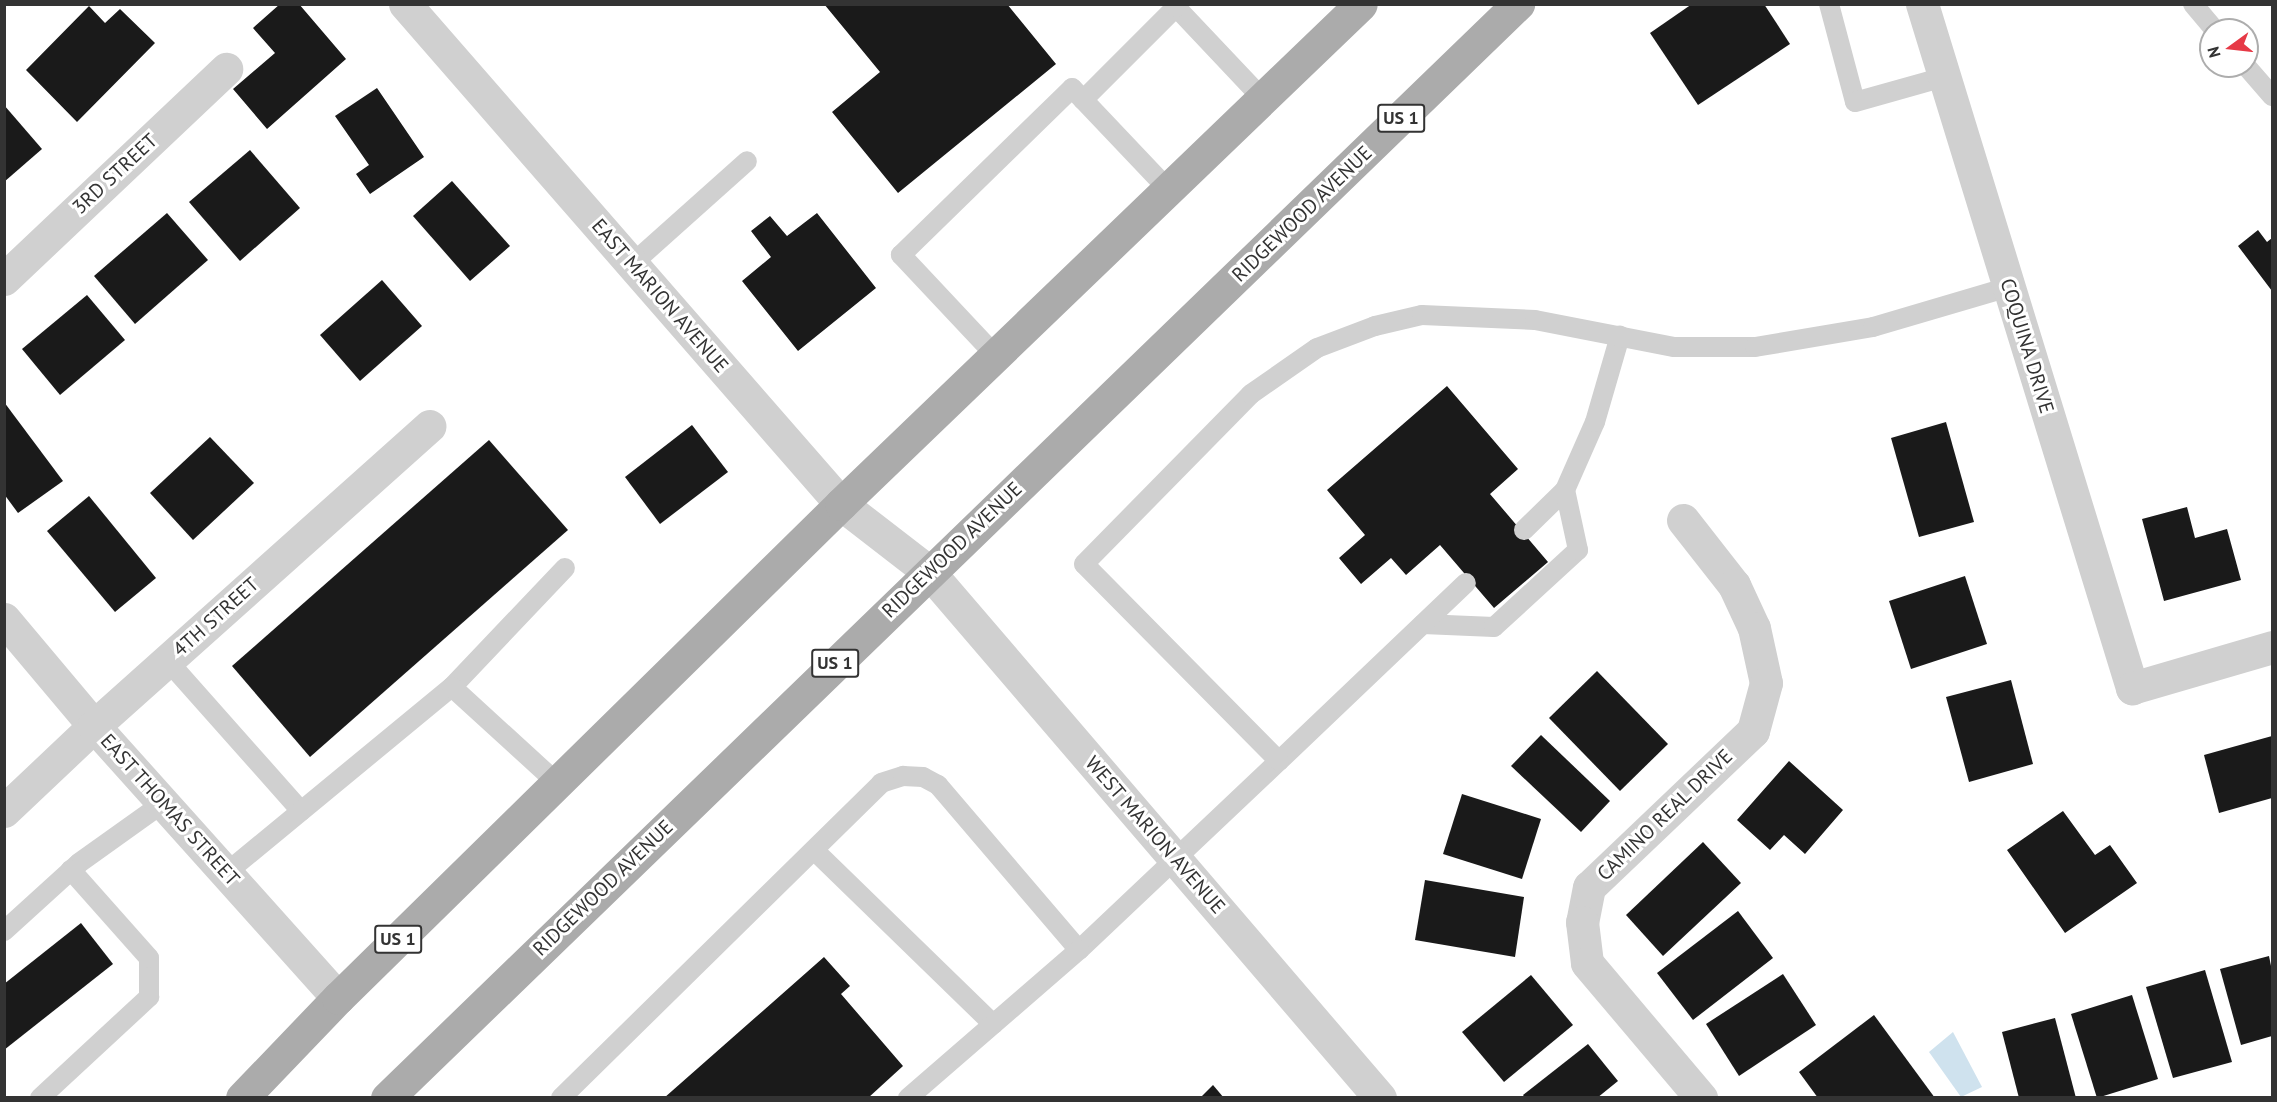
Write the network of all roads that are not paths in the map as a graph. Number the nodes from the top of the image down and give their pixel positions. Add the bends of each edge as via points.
1 (405, 4) edge
2 (1361, 4) edge
3 (1518, 4) edge
4 (1829, 4) edge
5 (1922, 4) edge
6 (2193, 4) edge
7 (1176, 5) edge
8 (2205, 18) edge
9 (226, 69) dead end
10 (1944, 77) junction
11 (2257, 78) edge
12 (2272, 96) edge
13 (1263, 99) junction
14 (1083, 100) junction
15 (747, 161) dead end
16 (1168, 189) junction
17 (632, 264) junction
18 (4, 279) edge
19 (2008, 287) junction
20 (1620, 336) junction
21 (996, 356) junction
22 (430, 426) dead end
23 (1565, 490) junction
24 (841, 504) junction
25 (1683, 520) dead end
26 (1524, 530) dead end
27 (565, 568) dead end
28 (929, 572) junction
29 (1466, 583) dead end
30 (4, 619) edge
31 (1423, 624) junction
32 (2272, 647) edge
33 (167, 660) junction
34 (452, 687) junction
35 (94, 726) junction
36 (1279, 760) junction
37 (557, 783) junction
38 (163, 803) junction
39 (301, 811) junction
40 (4, 812) edge
41 (814, 850) junction
42 (1177, 861) junction
43 (71, 870) junction
44 (226, 873) junction
45 (4, 932) edge
46 (1079, 950) junction
47 (338, 998) junction
48 (993, 1024) junction
49 (404, 1092) edge
50 (40, 1098) edge
51 (242, 1098) edge
52 (561, 1098) edge
53 (908, 1098) edge
54 (1380, 1098) edge
55 (1701, 1098) edge

1 - 17 street, EAST MARION AVENUE
2 - 13 main road, US 1
3 - 28 main road, RIDGEWOOD AVENUE / US 1
4 - 10 lane via 1855,102
5 - 10 street, COQUINA DRIVE
6 - 8 lane
7 - 13 lane
7 - 14 lane
9 - 18 street, 3RD STREET
10 - 19 street, COQUINA DRIVE
11 - 12 lane
13 - 16 main road, US 1
14 - 16 lane
14 - 21 lane via 1072,88 901,255
15 - 17 lane
16 - 21 main road, US 1
17 - 24 street, EAST MARION AVENUE
19 - 20 lane via 1873,327 1755,347 1674,347
19 - 32 street, COQUINA DRIVE via 2132,688
20 - 23 lane via 1595,422
20 - 36 lane via 1535,320 1422,315 1375,326 1317,348 1251,394 1084,564
21 - 24 main road, US 1
22 - 33 street, 4TH STREET
23 - 26 lane
23 - 31 lane via 1578,550 1494,627
24 - 28 street, EAST MARION AVENUE
24 - 37 main road, US 1
25 - 55 street, CAMINO REAL DRIVE via 1734,585 1754,628 1766,683 1753,731 1589,887 1582,922 1587,963
27 - 34 lane
28 - 42 street, WEST MARION AVENUE
28 - 49 main road, RIDGEWOOD AVENUE / US 1
29 - 31 lane
30 - 35 street, EAST THOMAS STREET
31 - 36 lane
33 - 35 street, 4TH STREET
33 - 39 lane
34 - 37 lane
34 - 39 lane
35 - 38 street, EAST THOMAS STREET
35 - 40 street, 4TH STREET
36 - 42 lane
37 - 47 main road, US 1
38 - 43 lane
38 - 44 street, EAST THOMAS STREET
39 - 44 lane
41 - 46 lane via 881,783 903,776 923,777 938,785
41 - 48 lane
41 - 52 lane
42 - 46 lane
42 - 54 street, WEST MARION AVENUE
43 - 45 lane
43 - 50 lane via 148,958 149,997
44 - 47 street, EAST THOMAS STREET
46 - 48 lane
47 - 51 main road, US 1
48 - 53 lane

